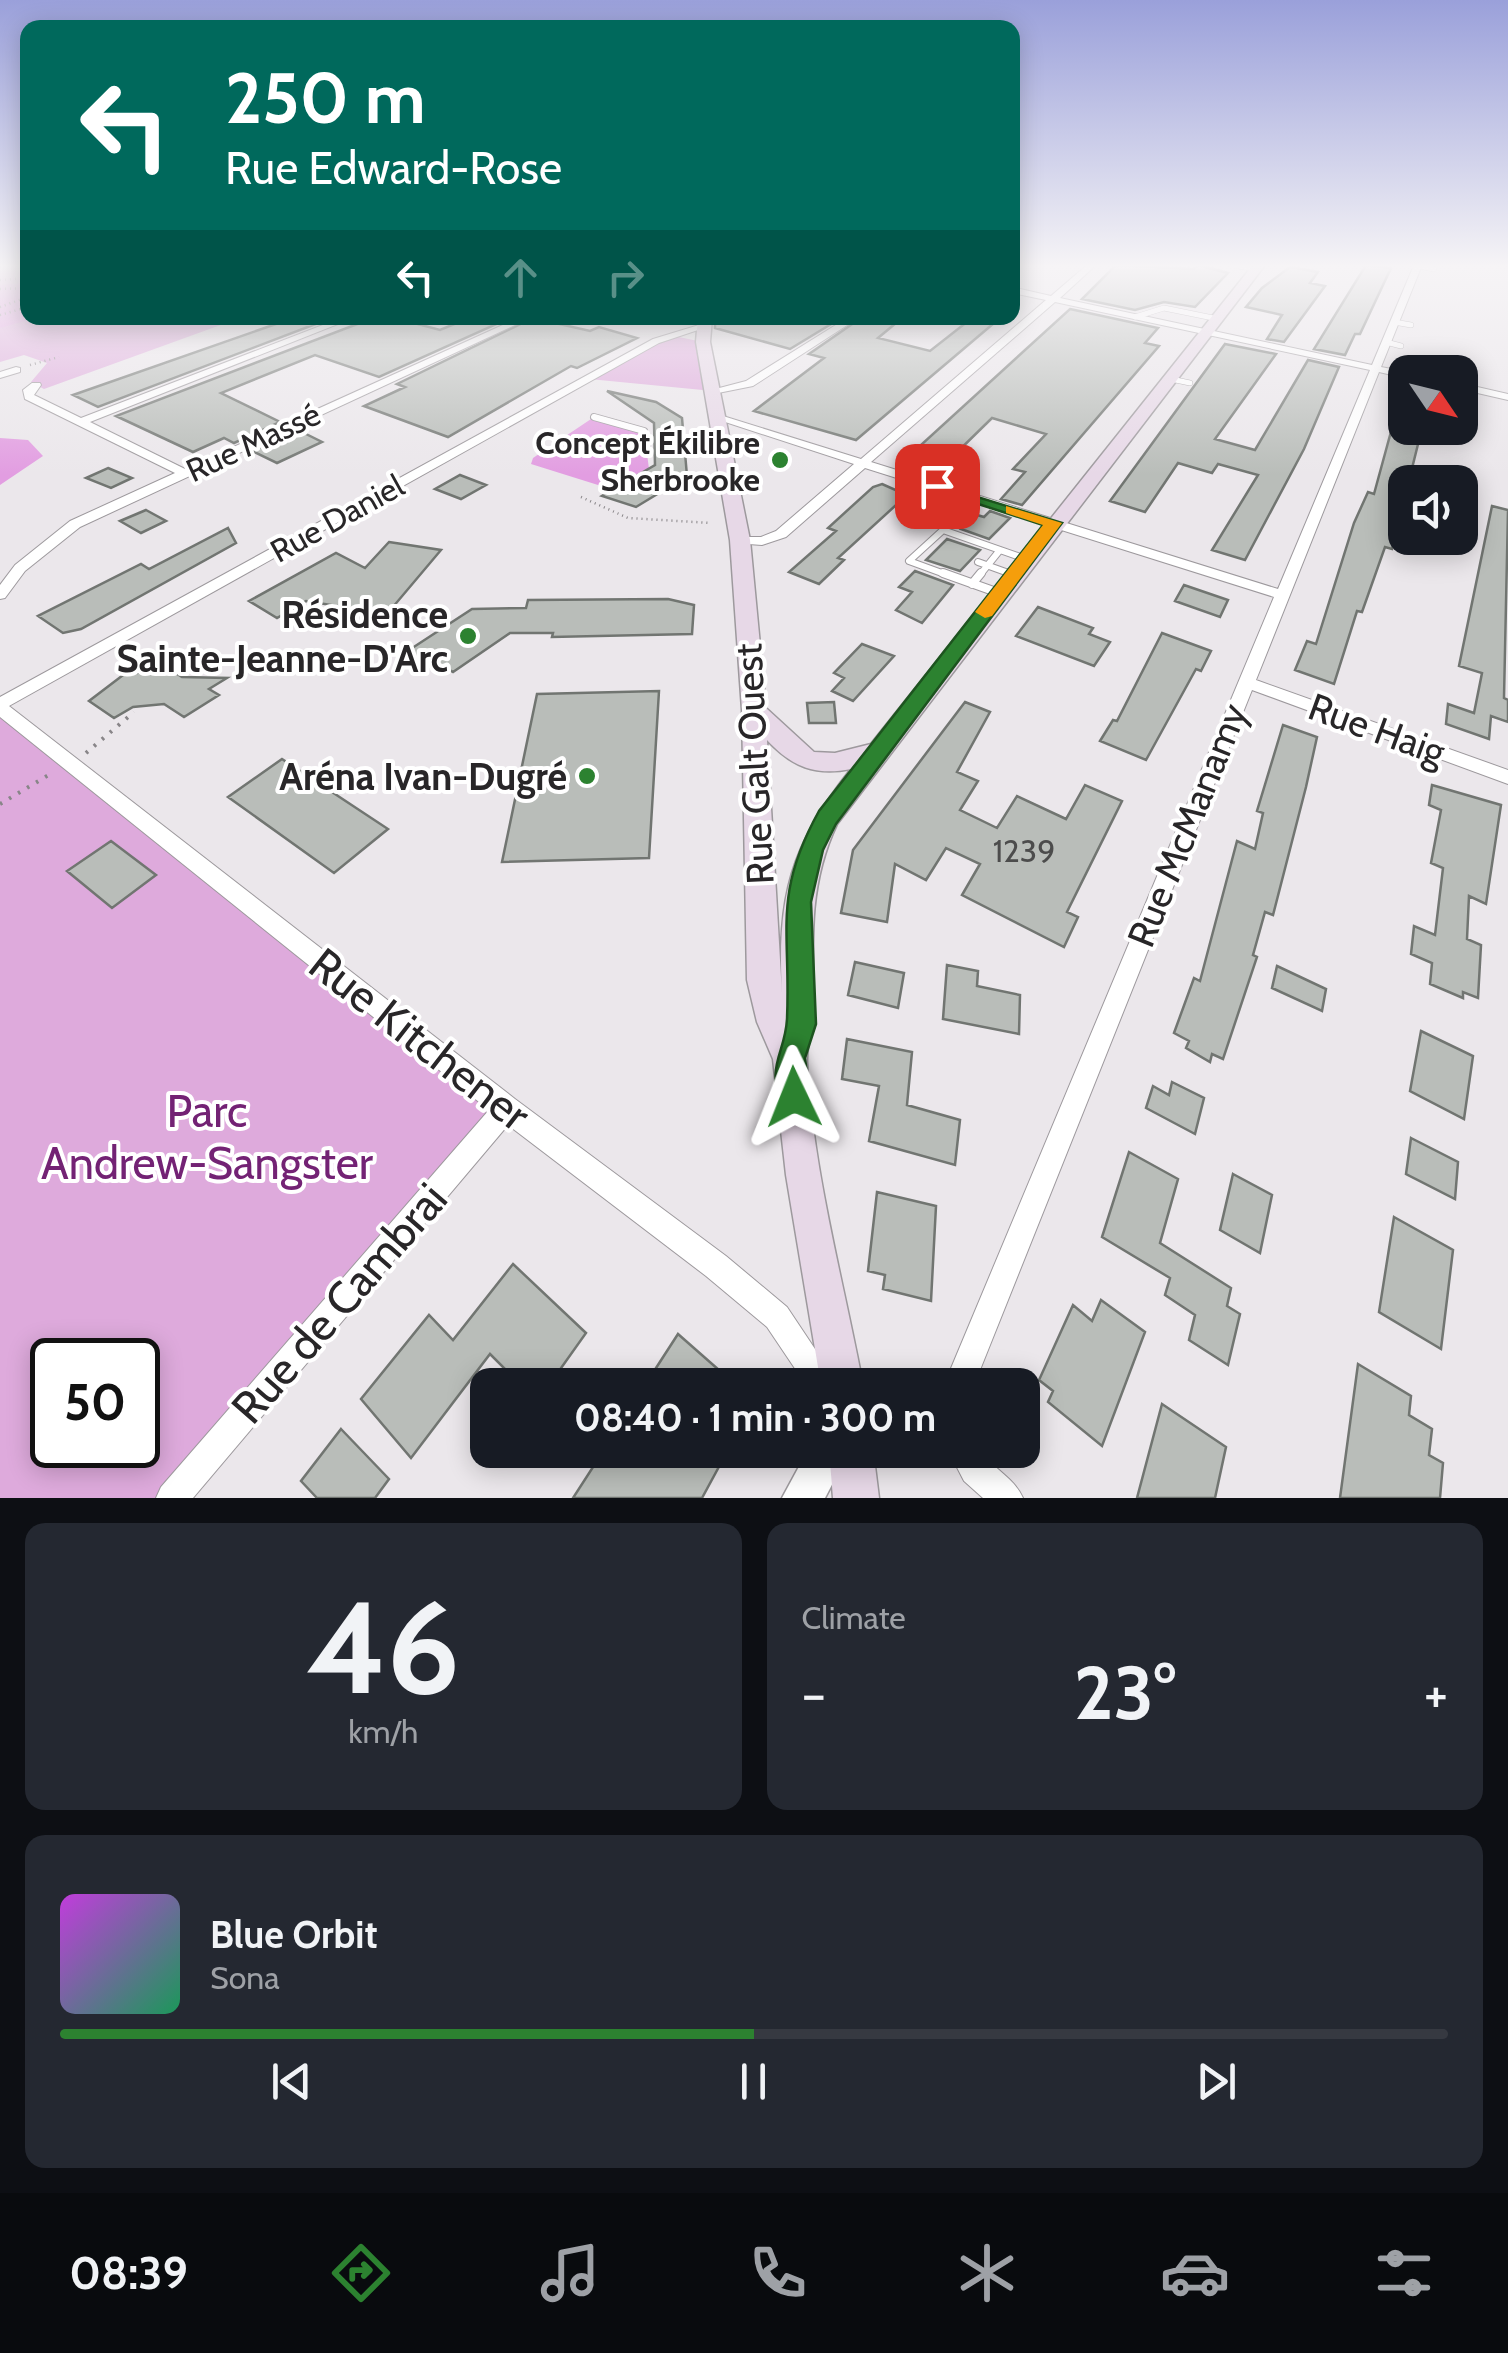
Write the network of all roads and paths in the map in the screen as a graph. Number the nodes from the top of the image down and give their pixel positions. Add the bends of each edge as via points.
1 (305, 335) edge
2 (489, 335) edge
3 (677, 335) edge
4 (704, 335) edge
5 (826, 335) edge
6 (1014, 335) edge
7 (1208, 335) edge
8 (1248, 335) edge
9 (1389, 335) edge
10 (1386, 342) junction
11 (1401, 346) dead end
12 (59, 356) dead end
13 (1375, 368) junction
14 (16, 370) joint
15 (1388, 371) edge
16 (0, 375) edge
17 (36, 385) dead end
18 (1478, 390) edge
19 (713, 391) junction
20 (1508, 397) edge
21 (594, 417) dead end
22 (719, 418) junction
23 (81, 422) junction
24 (644, 431) dead end
25 (864, 463) junction
26 (184, 473) junction
27 (581, 497) dead end
28 (974, 498) junction
29 (1054, 523) junction
30 (712, 524) dead end
31 (943, 530) junction
32 (740, 540) junction
33 (1000, 550) junction
34 (1026, 559) junction
35 (982, 564) junction
36 (1014, 575) junction
37 (972, 584) junction
38 (1000, 593) junction
39 (1282, 595) junction
40 (0, 596) edge
41 (1246, 682) junction
42 (0, 706) edge
43 (754, 710) junction
44 (134, 712) dead end
45 (878, 751) junction
46 (70, 763) junction
47 (1508, 777) edge
48 (0, 804) edge
49 (790, 1058) junction
50 (506, 1108) junction
51 (813, 1368) edge
52 (839, 1368) edge
53 (966, 1368) edge
54 (820, 1468) edge
55 (853, 1468) edge
56 (974, 1468) edge
57 (172, 1498) edge
58 (802, 1498) edge
59 (856, 1498) edge
60 (1006, 1498) edge

1 - 23 street
2 - 26 street, Rue Massé
3 - 42 street, Rue Daniel via 656,340 461,455
4 - 19 main road, Rue Galt Ouest
5 - 19 street via 748,384
6 - 25 street
7 - 29 main road via 1180,381
8 - 13 street
9 - 10 street, Rue McManamy
10 - 11 lane
10 - 13 street, Rue McManamy
12 - 14 path
13 - 15 street
13 - 39 street, Rue McManamy
14 - 16 street
17 - 23 street via 29,397
18 - 20 street
19 - 22 main road, Rue Galt Ouest
21 - 24 lane
22 - 25 street
22 - 32 main road, Rue Galt Ouest
23 - 26 street
25 - 28 street
25 - 32 street via 781,534
26 - 40 street, Rue Massé via 75,524 20,568
27 - 30 path via 644,525
28 - 29 street
28 - 31 lane
29 - 34 main road
29 - 39 street
31 - 33 lane
31 - 37 lane via 909,561
32 - 43 main road, Rue Galt Ouest
33 - 34 lane
33 - 35 lane
34 - 36 main road
35 - 36 lane
35 - 37 lane
36 - 38 main road
37 - 38 lane
38 - 45 main road
39 - 41 street, Rue McManamy
41 - 47 street, Rue Haig
41 - 53 street, Rue McManamy
42 - 46 street, Rue Kitchener
43 - 45 main road via 808,762 839,765
43 - 49 main road, Rue Galt Ouest via 763,980
44 - 46 path
45 - 49 main road via 810,849 798,902 802,1024
46 - 48 path
46 - 50 street, Rue Kitchener
49 - 52 main road, Rue Galt Ouest
50 - 51 street, Rue Kitchener via 778,1316
50 - 57 street, Rue de Cambrai
54 - 58 street
55 - 59 main road
56 - 60 street

